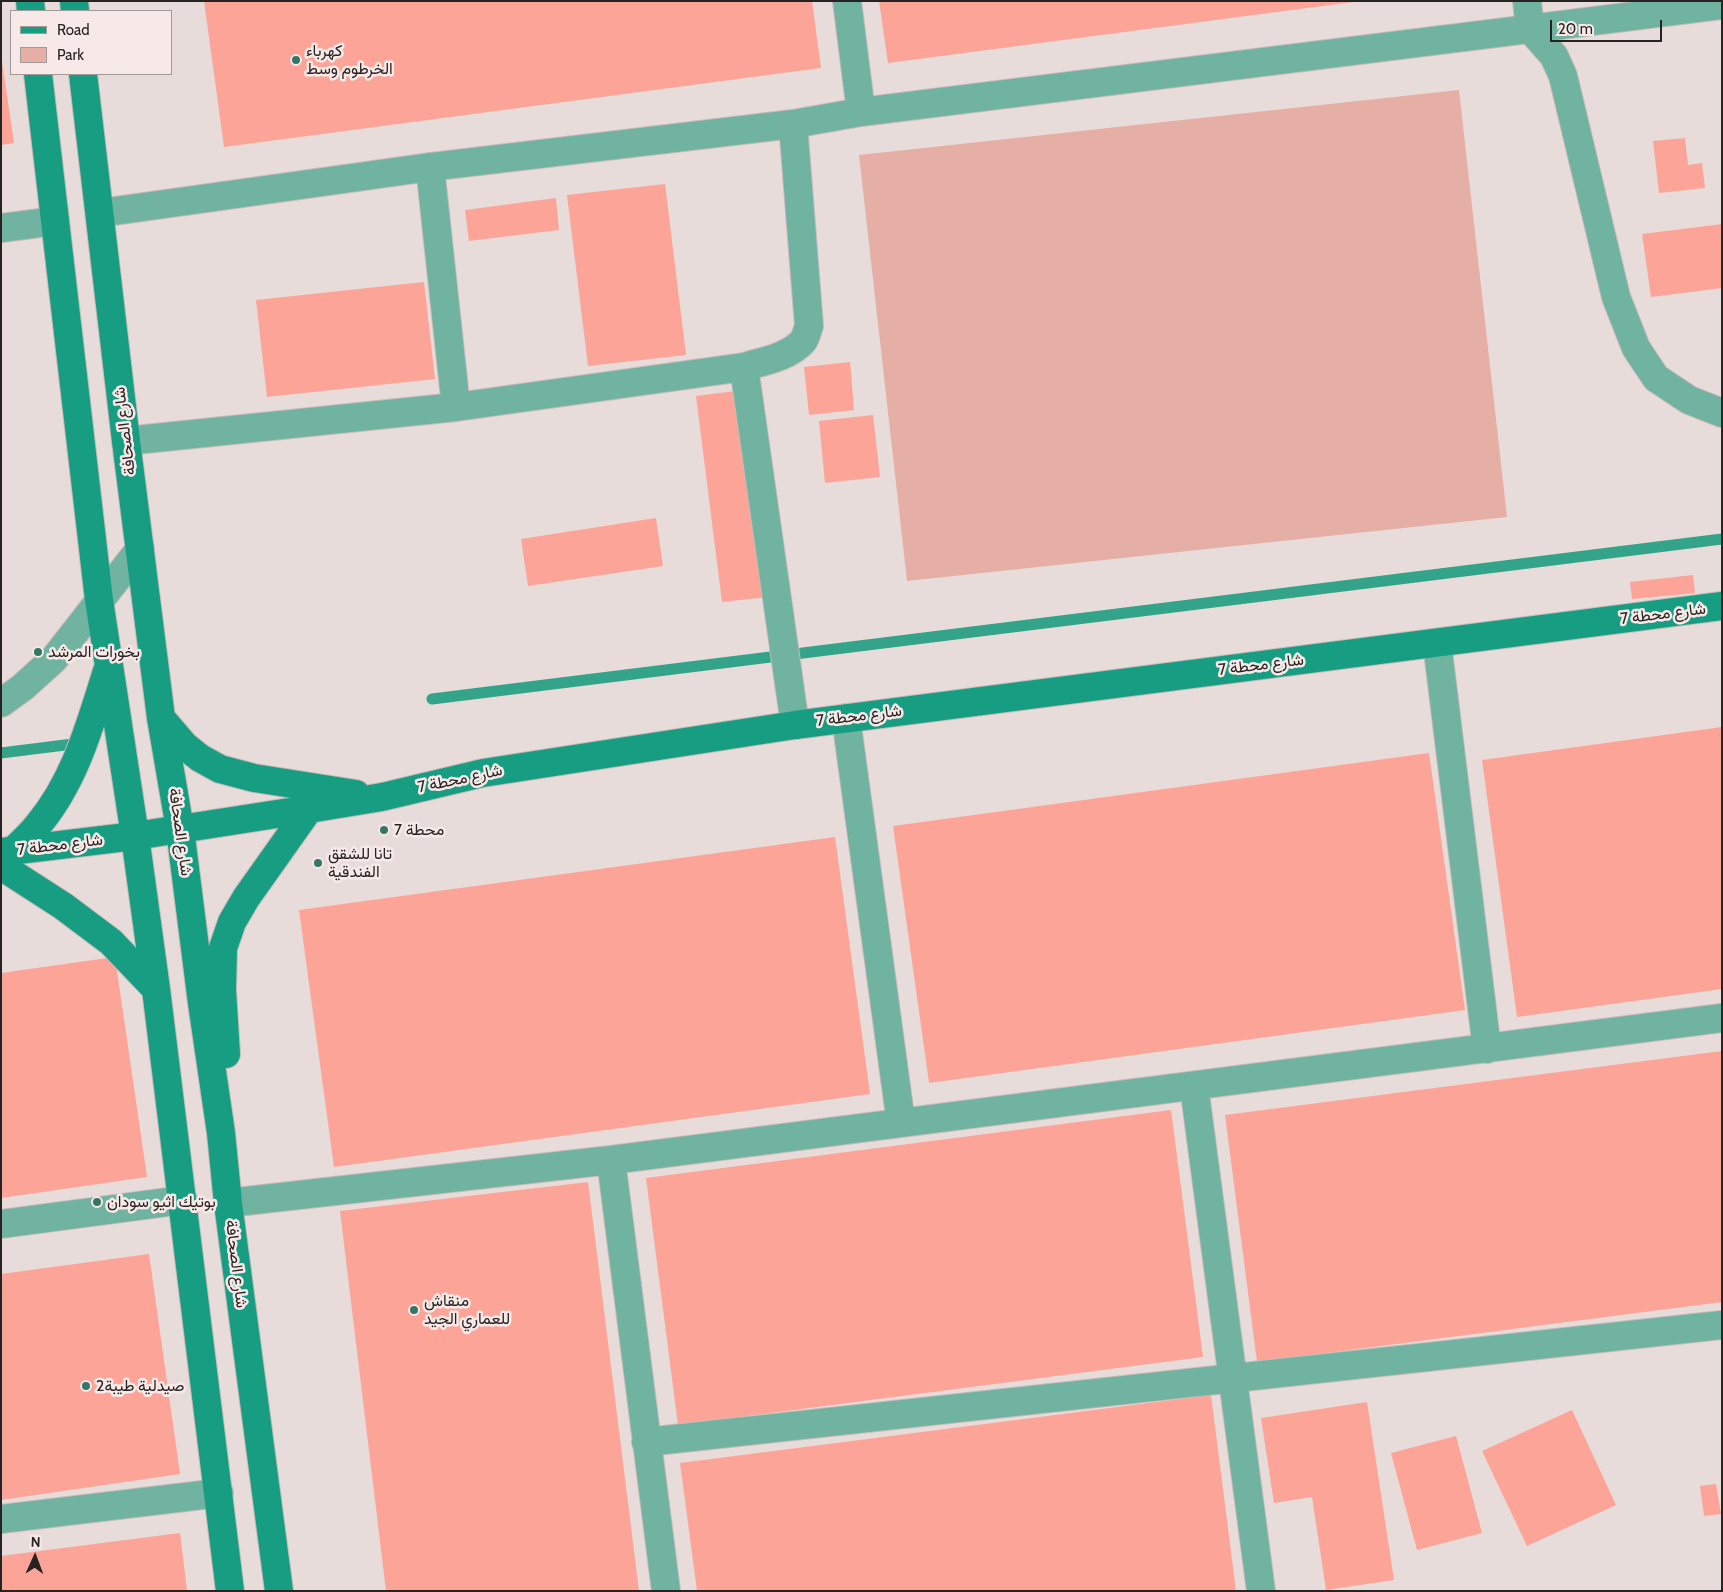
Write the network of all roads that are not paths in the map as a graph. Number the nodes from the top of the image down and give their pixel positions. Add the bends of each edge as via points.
1 (847, 1) edge
2 (1527, 1) edge
3 (1722, 6) edge
4 (1530, 29) junction
5 (38, 75) edge
6 (83, 75) edge
7 (861, 112) junction
8 (793, 124) junction
9 (430, 168) junction
10 (100, 212) junction
11 (55, 221) junction
12 (1, 228) edge
13 (744, 368) junction
14 (456, 407) junction
15 (1722, 413) edge
16 (126, 441) junction
17 (140, 549) junction
18 (99, 600) junction
19 (1722, 606) edge
20 (1437, 643) junction
21 (108, 665) junction
22 (1, 703) edge
23 (161, 718) junction
24 (846, 718) junction
25 (795, 725) junction
26 (382, 797) junction
27 (309, 809) junction
28 (180, 829) junction
29 (135, 836) junction
30 (5, 856) edge
31 (156, 989) junction
32 (1722, 1018) edge
33 (1487, 1049) junction
34 (1194, 1086) junction
35 (901, 1123) junction
36 (221, 1133) junction
37 (611, 1160) junction
38 (182, 1200) junction
39 (228, 1203) junction
40 (1, 1224) edge
41 (1722, 1325) edge
42 (1234, 1379) junction
43 (646, 1442) junction
44 (219, 1493) junction
45 (1, 1519) edge
46 (230, 1591) edge
47 (279, 1591) edge
48 (666, 1591) edge
49 (1261, 1591) edge

1 - 7 street
2 - 4 street
3 - 4 street
4 - 7 street
4 - 15 street via 1554,56 1563,76 1616,297 1636,348 1656,378 1689,400
5 - 11 main road
6 - 10 main road, شارع الصحافة
7 - 8 street
8 - 9 street
8 - 13 street via 809,326 804,340 793,350
9 - 10 street
9 - 14 street
10 - 16 main road, شارع الصحافة
11 - 12 street
11 - 18 main road
13 - 14 street
13 - 25 street
14 - 16 street
16 - 17 main road, شارع الصحافة
17 - 18 street
17 - 23 main road, شارع الصحافة
18 - 21 main road
18 - 22 street via 54,659
19 - 20 main road, شارع محطة 7
20 - 24 main road, شارع محطة 7
20 - 33 street
21 - 29 main road
21 - 30 main road via 74,768 38,825
23 - 26 main road via 185,746 220,770
23 - 28 main road, شارع الصحافة
24 - 25 main road, شارع محطة 7
24 - 35 street
25 - 26 main road, شارع محطة 7 via 483,773
26 - 27 main road, شارع محطة 7
27 - 28 main road, شارع محطة 7
27 - 36 main road via 246,898 232,922 223,948 222,990 229,1084
28 - 29 main road, شارع محطة 7
28 - 36 main road, شارع الصحافة
29 - 30 main road, شارع محطة 7
29 - 31 main road
30 - 31 main road via 111,942
31 - 38 main road
32 - 33 street
33 - 34 street
34 - 35 street
34 - 42 street
35 - 37 street
36 - 39 main road, شارع الصحافة
37 - 39 street
37 - 43 street
38 - 40 street
38 - 44 main road
39 - 47 main road, شارع الصحافة
41 - 42 street
42 - 43 street
42 - 49 street
43 - 48 street
44 - 45 street
44 - 46 main road

